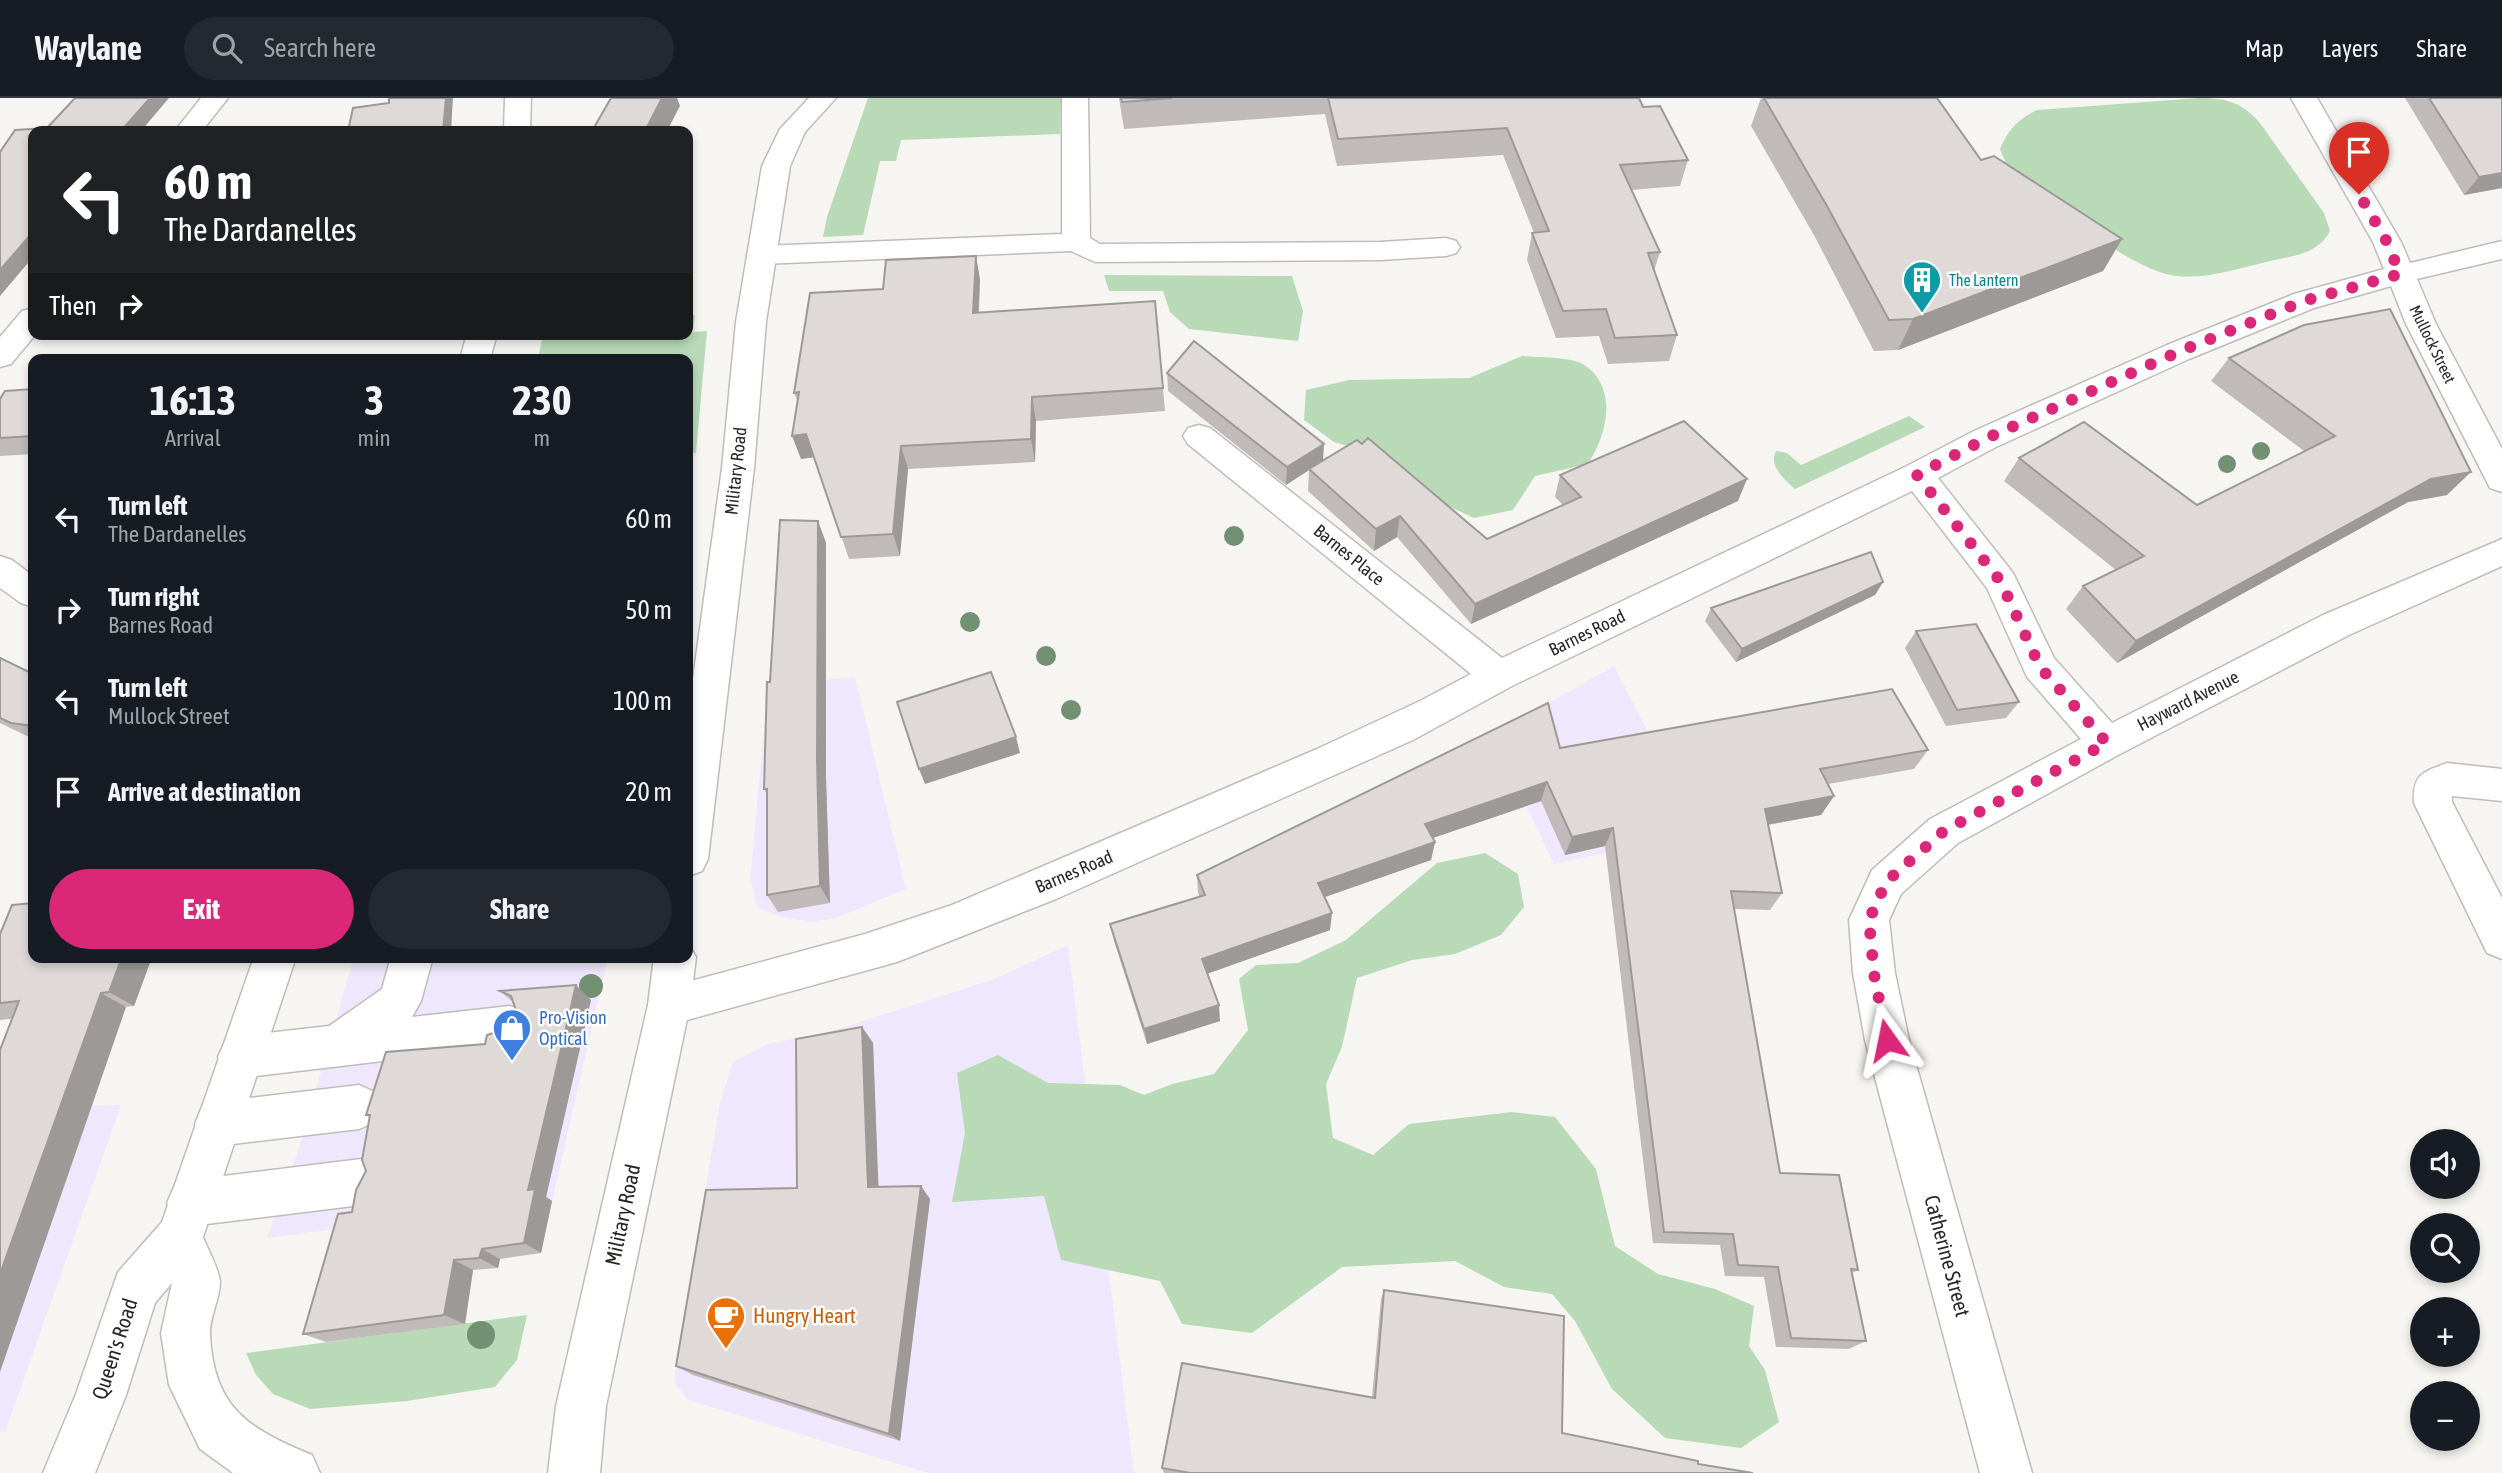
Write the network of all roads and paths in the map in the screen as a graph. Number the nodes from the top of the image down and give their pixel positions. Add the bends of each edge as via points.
1 (215, 98) edge
2 (518, 98) edge
3 (823, 98) edge
4 (1076, 98) edge
5 (2304, 98) edge
6 (192, 126) edge
7 (517, 126) edge
8 (1076, 242) junction
9 (1446, 247) dead end
10 (2502, 250) edge
11 (761, 255) junction
12 (2400, 274) junction
13 (0, 316) edge
14 (28, 317) edge
15 (28, 323) edge
16 (0, 357) edge
17 (1199, 436) dead end
18 (1917, 475) junction
19 (2502, 480) edge
20 (2502, 552) edge
21 (0, 569) edge
22 (28, 590) edge
23 (1499, 676) junction
24 (2107, 743) junction
25 (2502, 785) edge
26 (693, 820) edge
27 (2502, 940) edge
28 (273, 963) edge
29 (410, 963) edge
30 (674, 963) edge
31 (669, 1005) junction
32 (510, 1027) edge
33 (1887, 1040) joint
34 (336, 1046) junction
35 (240, 1057) junction
36 (359, 1107) dead end
37 (217, 1124) junction
38 (360, 1182) edge
39 (185, 1220) junction
40 (69, 1473) edge
41 (293, 1473) edge
42 (574, 1473) edge
43 (2006, 1473) edge

1 - 6 street
2 - 7 street
3 - 11 street, Military Road via 793,129 776,166
4 - 8 street
5 - 12 street, Mullock Street via 2387,242
8 - 9 street via 1095,253
8 - 11 street
10 - 12 street, Barnes Road
11 - 26 street, Military Road
12 - 18 street, Barnes Road via 2304,301 2178,352 1985,439
12 - 19 street, Mullock Street
13 - 14 street
15 - 16 street
17 - 23 street, Barnes Place
18 - 23 street, Barnes Road
18 - 24 street via 2001,582 2040,667
20 - 24 street, Hayward Avenue via 2336,625
21 - 22 street
23 - 31 street, Barnes Road via 1330,761 928,932
24 - 33 street, Hayward Avenue via 1944,831 1886,882 1869,920
25 - 27 street via 2447,779 2432,788 2433,803
28 - 35 street
29 - 34 street via 400,1001
30 - 31 street, Military Road
31 - 42 street, Military Road via 581,1406
32 - 34 street
33 - 43 street, Catherine Street
34 - 35 street
35 - 37 street
36 - 37 street
37 - 39 street
38 - 39 street
39 - 40 street, Queen's Road via 135,1289 101,1395
39 - 41 street via 196,1281 186,1332 194,1385 218,1431 257,1459

